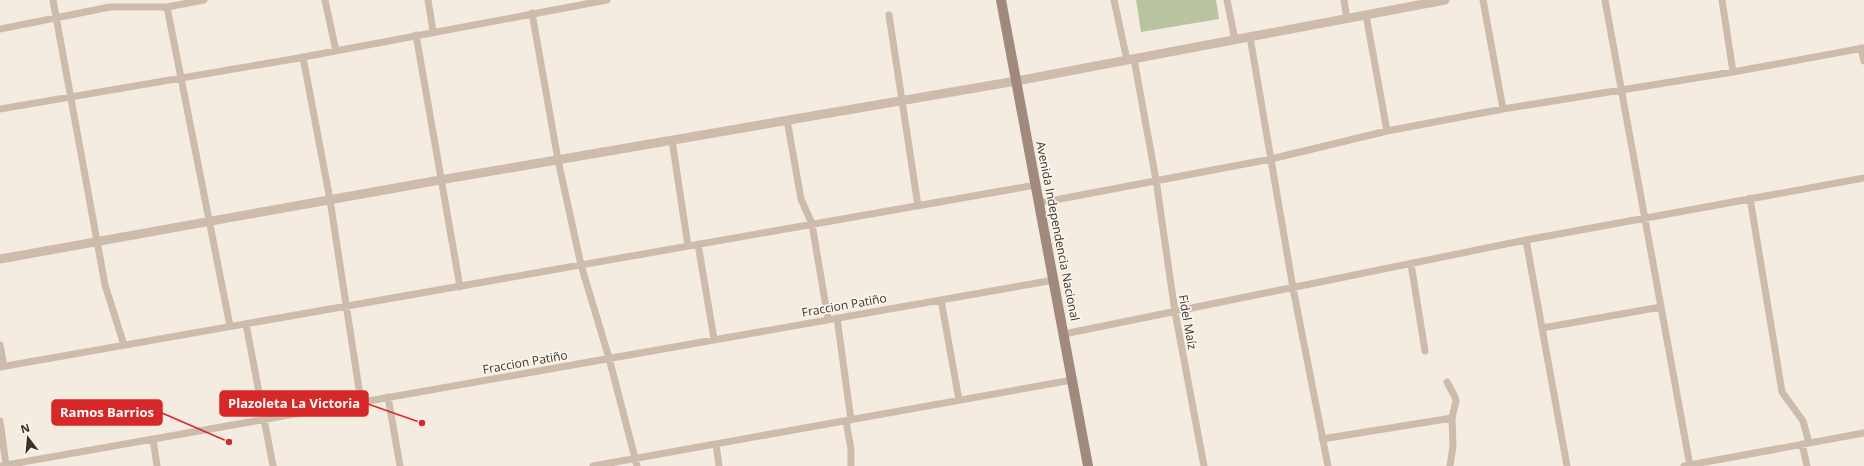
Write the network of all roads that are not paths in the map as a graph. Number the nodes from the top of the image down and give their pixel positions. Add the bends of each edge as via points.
1 (52, 0) edge
2 (204, 0) edge
3 (325, 0) edge
4 (428, 0) edge
5 (607, 0) edge
6 (1001, 0) edge
7 (1114, 0) edge
8 (1227, 0) edge
9 (1344, 0) edge
10 (1445, 0) edge
11 (1483, 0) edge
12 (1605, 0) edge
13 (1722, 0) edge
14 (580, 2) edge
15 (167, 7) junction
16 (532, 13) junction
17 (890, 15) dead end
18 (1366, 15) junction
19 (56, 18) junction
20 (1347, 18) junction
21 (0, 29) edge
22 (433, 31) junction
23 (416, 35) junction
24 (1250, 37) junction
25 (1235, 40) junction
26 (1863, 48) edge
27 (336, 51) junction
28 (303, 57) junction
29 (1130, 60) junction
30 (1864, 61) edge
31 (1733, 72) junction
32 (181, 79) junction
33 (1016, 81) junction
34 (1620, 89) junction
35 (71, 98) junction
36 (902, 101) junction
37 (1503, 109) junction
38 (0, 110) edge
39 (787, 120) junction
40 (1387, 131) junction
41 (672, 140) junction
42 (1271, 159) junction
43 (558, 160) junction
44 (1864, 178) edge
45 (440, 180) junction
46 (1156, 180) junction
47 (1036, 186) junction
48 (1750, 198) junction
49 (330, 200) junction
50 (1039, 202) junction
51 (918, 206) junction
52 (1645, 217) junction
53 (208, 222) junction
54 (812, 224) junction
55 (1526, 240) junction
56 (98, 241) junction
57 (698, 244) junction
58 (688, 246) junction
59 (0, 259) edge
60 (1411, 264) junction
61 (581, 265) junction
62 (1054, 280) junction
63 (460, 286) junction
64 (1293, 288) junction
65 (941, 300) junction
66 (347, 307) junction
67 (1661, 307) junction
68 (1175, 312) junction
69 (837, 318) junction
70 (828, 319) junction
71 (246, 324) junction
72 (230, 326) junction
73 (1542, 328) junction
74 (1064, 334) junction
75 (714, 339) junction
76 (0, 345) edge
77 (124, 345) junction
78 (1425, 351) dead end
79 (609, 358) junction
80 (2, 367) edge
81 (1072, 380) junction
82 (1447, 382) dead end
83 (388, 397) junction
84 (959, 400) junction
85 (361, 402) junction
86 (1452, 418) junction
87 (264, 419) junction
88 (0, 421) edge
89 (848, 421) junction
90 (1864, 433) edge
91 (153, 439) junction
92 (1322, 439) junction
93 (716, 444) junction
94 (1806, 444) junction
95 (635, 458) junction
96 (34, 463) edge
97 (3, 465) edge
98 (157, 466) edge
99 (273, 466) edge
100 (400, 466) edge
101 (594, 466) edge
102 (637, 466) edge
103 (719, 466) edge
104 (852, 466) edge
105 (1088, 466) edge
106 (1204, 466) edge
107 (1328, 466) edge
108 (1450, 466) edge
109 (1567, 466) edge
110 (1688, 466) edge
111 (1807, 466) edge

1 - 19 street
2 - 15 street
3 - 27 street
4 - 22 street
5 - 14 street
6 - 33 main road, Avenida Independencia Nacional
7 - 29 street, Fidel Maíz
8 - 25 street
9 - 20 street
10 - 18 street
11 - 37 street
12 - 34 street
13 - 31 street
14 - 16 street
15 - 19 street via 110,8
15 - 32 street
16 - 22 street
16 - 43 street
17 - 36 street
18 - 20 street
18 - 40 street
19 - 21 street
19 - 35 street
20 - 24 street
22 - 23 street
23 - 27 street
23 - 45 street
24 - 25 street
24 - 42 street
25 - 29 street
26 - 30 street
26 - 31 street
27 - 28 street
28 - 32 street
28 - 49 street
29 - 33 street
29 - 46 street, Fidel Maíz
31 - 34 street
32 - 35 street
32 - 53 street
33 - 36 street
33 - 47 main road, Avenida Independencia Nacional
34 - 37 street
34 - 52 street
35 - 38 street
35 - 56 street
36 - 39 street
36 - 51 street
37 - 40 street
39 - 41 street
39 - 54 street via 801,199
40 - 42 street
41 - 43 street
41 - 58 street
42 - 46 street
42 - 64 street
43 - 45 street
43 - 61 street
44 - 48 street
45 - 49 street
45 - 63 street
46 - 50 street
46 - 68 street, Fidel Maíz
47 - 50 main road, Avenida Independencia Nacional
47 - 51 street
48 - 52 street
48 - 94 street via 1782,392 1803,421
49 - 53 street
49 - 66 street
50 - 62 main road, Avenida Independencia Nacional
51 - 54 street
52 - 55 street
52 - 67 street
53 - 56 street
53 - 72 street
54 - 57 street
54 - 70 street
55 - 60 street
55 - 73 street
56 - 59 street
56 - 77 street via 105,286
57 - 58 street
57 - 75 street
58 - 61 street
60 - 64 street
60 - 78 street
61 - 63 street
61 - 79 street
62 - 65 street, Fraccion Patiño
62 - 74 main road, Avenida Independencia Nacional
63 - 66 street
64 - 68 street
64 - 92 street
65 - 69 street, Fraccion Patiño
65 - 84 street
66 - 71 street
66 - 85 street
67 - 73 street
67 - 110 street
68 - 74 street
68 - 106 street, Fidel Maíz
69 - 70 street, Fraccion Patiño
69 - 89 street
70 - 75 street, Fraccion Patiño
71 - 72 street
71 - 87 street
72 - 77 street
73 - 109 street
74 - 81 main road, Avenida Independencia Nacional
75 - 79 street, Fraccion Patiño
76 - 80 street
77 - 80 street
79 - 83 street, Fraccion Patiño
79 - 95 street
81 - 84 street
81 - 105 main road, Avenida Independencia Nacional
82 - 86 street via 1455,396
83 - 85 street, Fraccion Patiño
83 - 100 street
84 - 89 street
85 - 87 street, Fraccion Patiño
86 - 92 street
86 - 108 street via 1453,446
87 - 91 street, Fraccion Patiño
87 - 99 street
88 - 97 street
89 - 93 street
89 - 104 street
90 - 94 street
91 - 96 street, Fraccion Patiño
91 - 98 street
92 - 107 street
93 - 95 street
93 - 103 street
94 - 110 street
94 - 111 street
95 - 101 street
95 - 102 street
96 - 97 street, Fraccion Patiño

